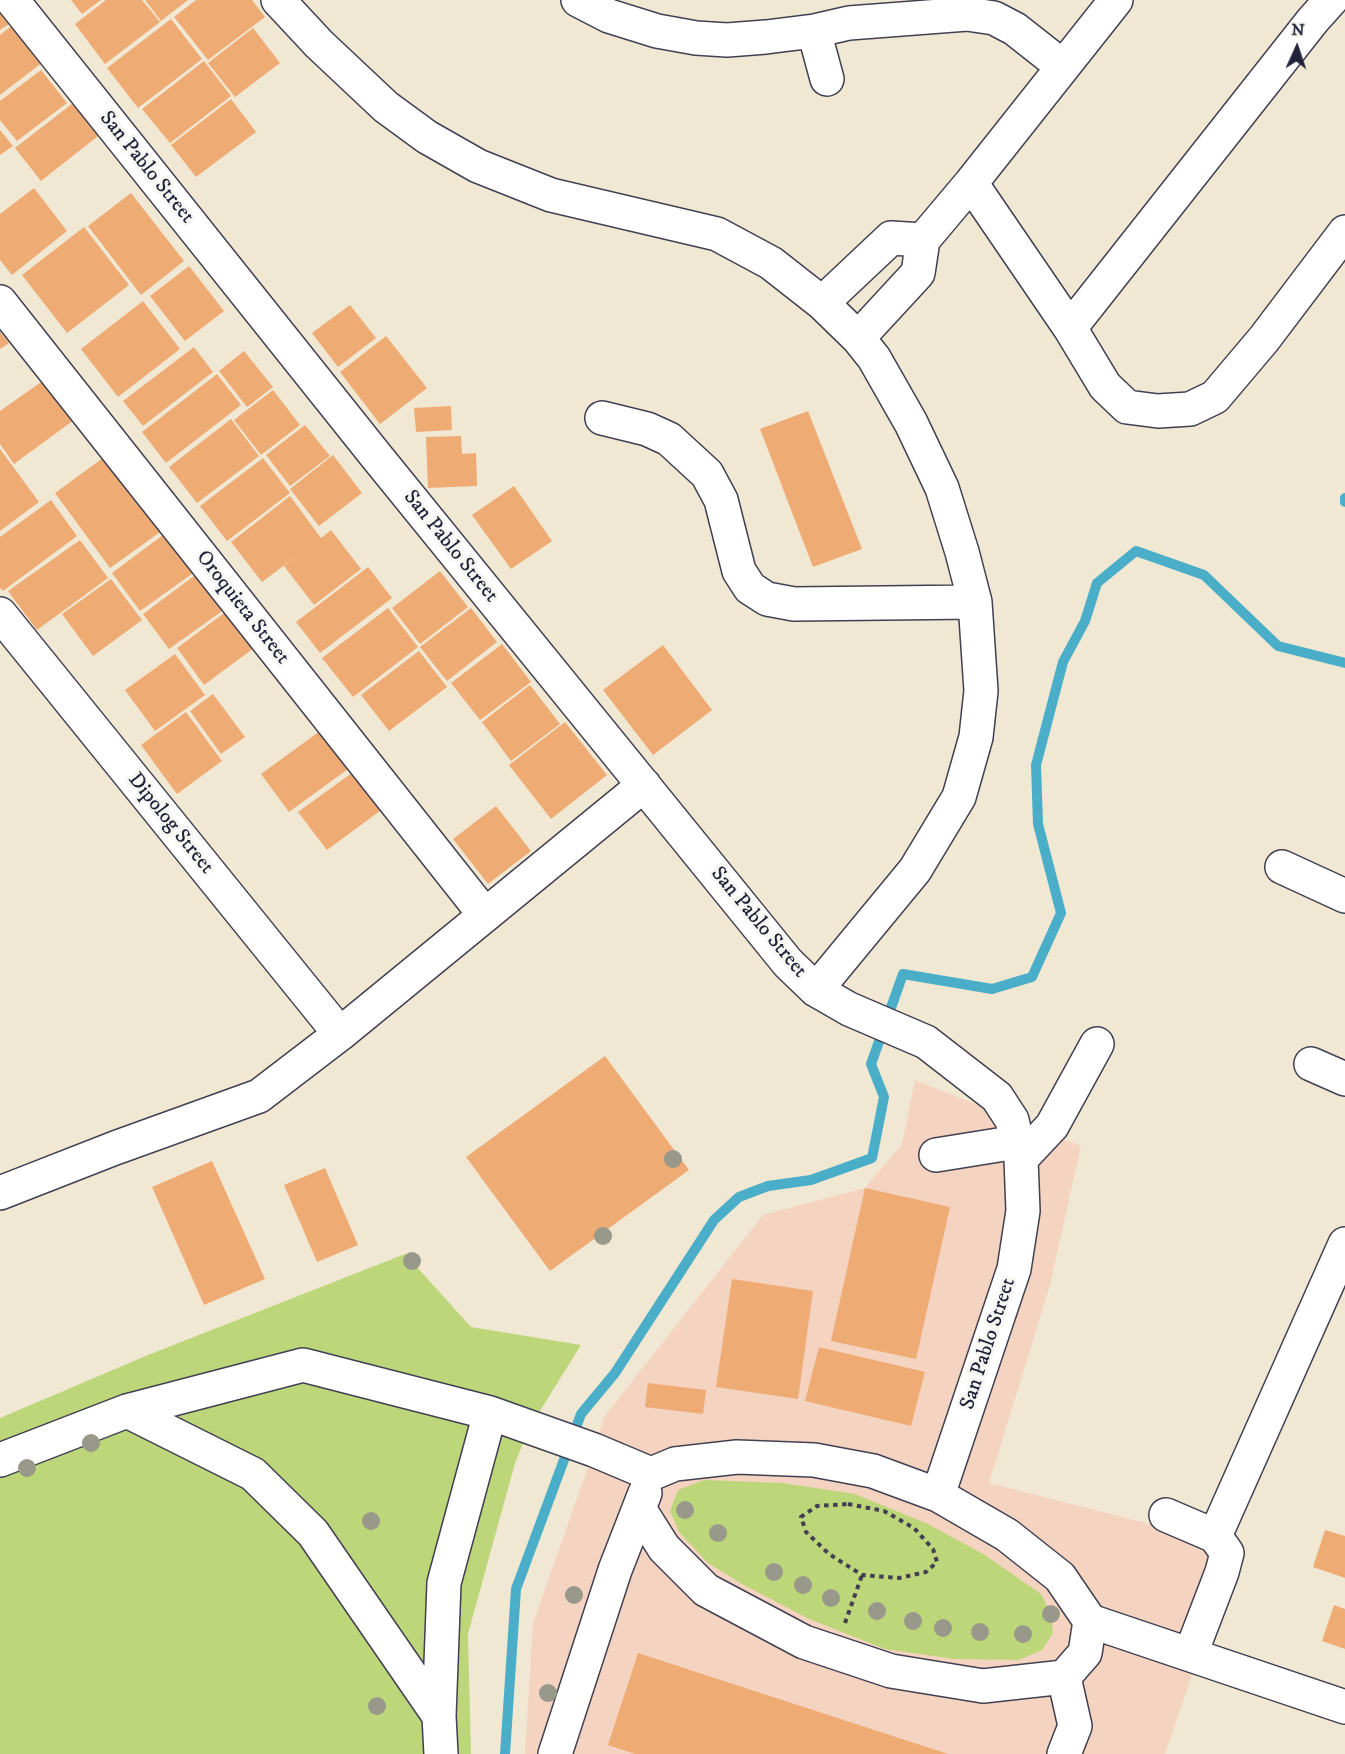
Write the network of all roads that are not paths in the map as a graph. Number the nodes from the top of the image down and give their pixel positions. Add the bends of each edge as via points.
1 (12, 0) edge
2 (278, 0) edge
3 (578, 0) edge
4 (1116, 0) edge
5 (1331, 0) edge
6 (814, 31) junction
7 (1062, 66) junction
8 (827, 79) dead end
9 (971, 183) junction
10 (1345, 232) edge
11 (923, 240) junction
12 (0, 302) edge
13 (822, 303) junction
14 (1070, 328) junction
15 (858, 338) junction
16 (602, 418) dead end
17 (975, 603) junction
18 (0, 614) edge
19 (644, 784) junction
20 (1282, 867) dead end
21 (1345, 896) edge
22 (485, 915) junction
23 (816, 990) junction
24 (340, 1034) junction
25 (1097, 1044) dead end
26 (1311, 1064) dead end
27 (1345, 1079) edge
28 (1019, 1150) junction
29 (936, 1155) dead end
30 (0, 1193) edge
31 (1345, 1244) edge
32 (127, 1411) junction
33 (490, 1413) junction
34 (0, 1460) edge
35 (651, 1474) junction
36 (938, 1495) junction
37 (640, 1510) junction
38 (1166, 1515) dead end
39 (1215, 1536) junction
40 (1090, 1621) junction
41 (1191, 1653) junction
42 (1064, 1677) junction
43 (1345, 1707) edge
44 (440, 1716) junction
45 (441, 1754) edge
46 (555, 1754) edge
47 (1064, 1754) edge

1 - 19 street, San Pablo Street
2 - 13 street via 386,107 427,137 478,166 551,195 717,234 771,263
3 - 6 street via 657,31 696,38 766,38
4 - 7 street
5 - 14 street
6 - 7 street via 849,23 967,14 994,18 1015,29
6 - 8 street
7 - 9 street
9 - 11 street
9 - 14 street
10 - 14 street via 1215,397 1190,410 1126,407 1105,386
11 - 13 street via 891,238
11 - 15 street via 918,273
12 - 22 street, Oroquieta Street
13 - 15 street
15 - 17 street via 912,423 942,488
16 - 17 street via 669,439 708,474 721,500 739,572 750,588 767,599 794,604
17 - 23 street via 981,691 976,736 959,797 915,870
18 - 24 street, Dipolog Street
19 - 22 street
19 - 23 street, San Pablo Street via 788,963
20 - 21 street
22 - 24 street
23 - 28 street, San Pablo Street via 849,1009 926,1042 997,1097 1012,1120
24 - 30 street via 259,1096
25 - 28 street via 1052,1125
26 - 27 street
28 - 29 street
28 - 36 street, San Pablo Street via 1023,1211 1014,1269
31 - 39 street
32 - 33 street via 303,1365
32 - 34 street
32 - 44 street via 253,1473 313,1533
33 - 35 street
33 - 44 street via 444,1584
35 - 36 street via 675,1464 737,1457 814,1460 873,1471
35 - 37 street
36 - 40 street via 1007,1535 1060,1577
37 - 42 street via 664,1548 706,1590 804,1642 891,1671 983,1686
37 - 46 street via 615,1570
38 - 39 street
39 - 41 street via 1227,1558
40 - 41 street
40 - 42 street via 1085,1653
41 - 43 street
42 - 47 street via 1074,1726
44 - 45 street

